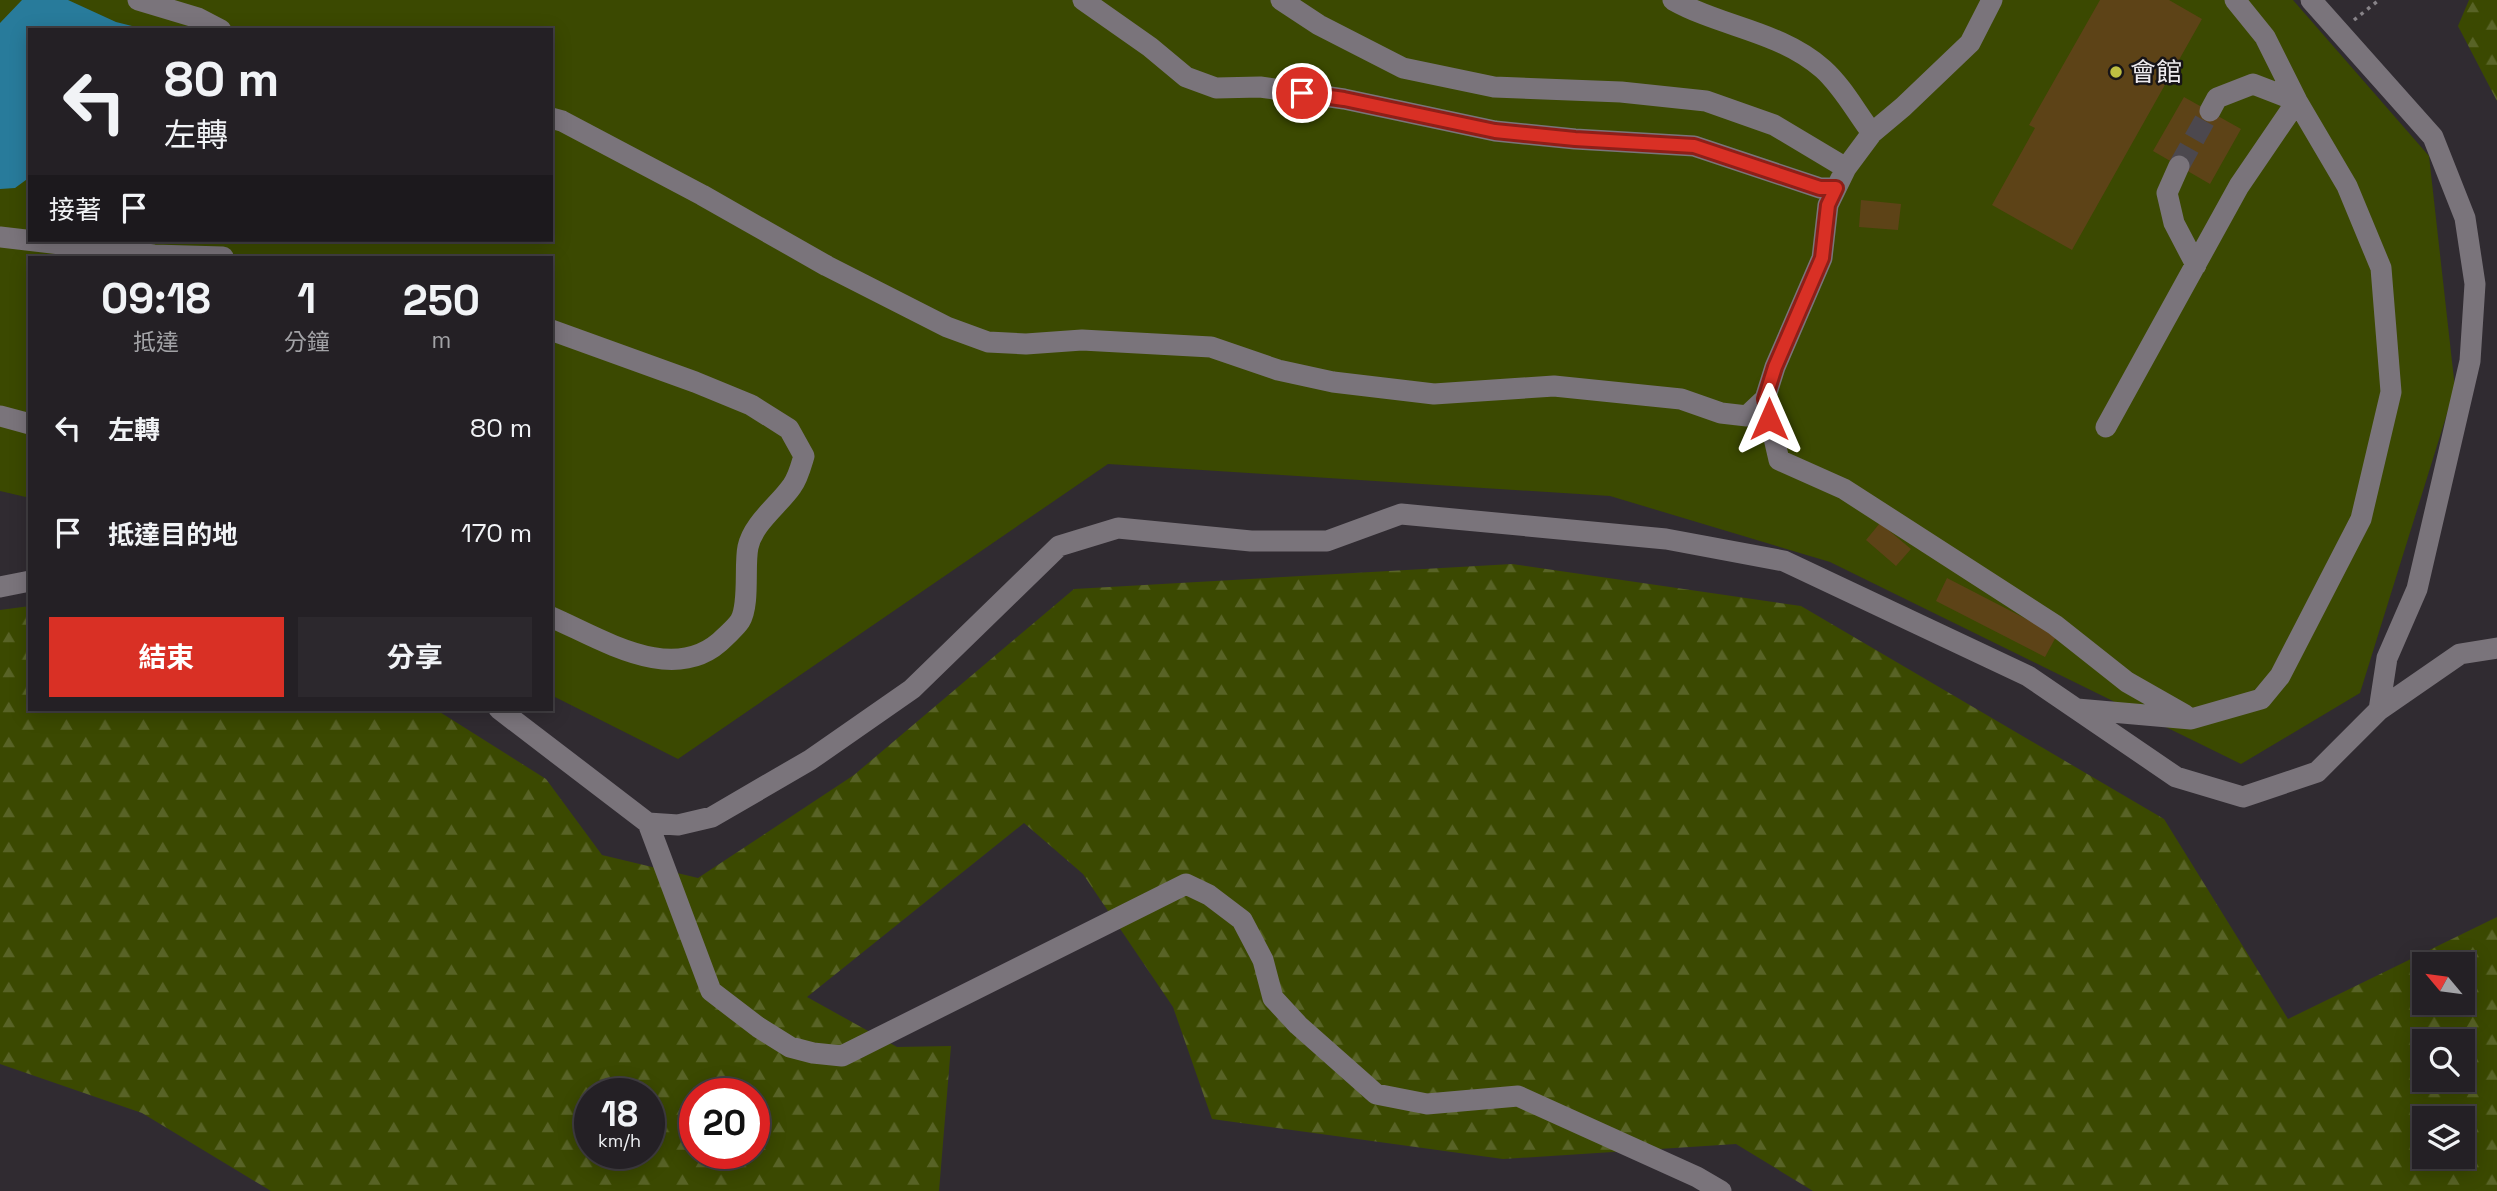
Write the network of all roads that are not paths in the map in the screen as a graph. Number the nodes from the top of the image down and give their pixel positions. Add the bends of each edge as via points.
1 (138, 0) edge
2 (1083, 0) edge
3 (1281, 0) edge
4 (1672, 0) edge
5 (1992, 0) edge
6 (2235, 0) edge
7 (2311, 0) edge
8 (218, 28) edge
9 (2297, 101) junction
10 (2210, 111) tunnel mouth
11 (553, 119) edge
12 (1872, 133) junction
13 (2179, 166) tunnel mouth
14 (1846, 168) junction
15 (1836, 188) junction
16 (0, 237) edge
17 (28, 240) edge
18 (42, 242) edge
19 (188, 256) edge
20 (2196, 265) junction
21 (553, 331) edge
22 (1765, 399) junction
23 (0, 416) edge
24 (28, 423) edge
25 (2106, 427) dead end
26 (28, 581) edge
27 (0, 587) edge
28 (553, 618) edge
29 (2497, 648) edge
30 (2075, 709) junction
31 (2379, 710) junction
32 (502, 711) edge
33 (2191, 719) junction
34 (648, 823) junction
35 (1721, 1191) edge

1 - 8 street
2 - 15 street via 1186,77 1216,88 1260,87 1344,99 1495,131 1694,146 1820,188
3 - 14 street via 1403,68 1494,88 1621,92 1706,101 1774,125
4 - 12 street via 1793,48 1824,69
5 - 12 street via 1969,43
6 - 9 street via 2265,37
7 - 31 street via 2433,137 2465,218 2475,284 2470,361 2417,589 2387,658
9 - 10 street via 2253,84 2217,98
9 - 20 street via 2239,186
9 - 33 street via 2347,186 2381,268 2391,392 2361,519 2280,676 2261,699
11 - 22 street via 827,266 947,327 988,342 1082,340 1211,347 1278,370 1333,382 1434,394 1555,386 1681,399 1721,413 1748,416
12 - 14 street
13 - 20 street via 2167,193 2174,223
14 - 15 street
15 - 22 street via 1828,205 1822,258
16 - 17 street
18 - 19 street
20 - 25 street
21 - 28 street via 751,405 789,429 804,456 794,484 748,546 741,620 718,644 694,657 659,659 623,651
22 - 33 street via 1779,460 1844,489 2055,625 2127,682
23 - 24 street
26 - 27 street
29 - 31 street via 2460,654
30 - 31 street via 2176,777 2243,797 2317,772
30 - 33 street
30 - 34 street via 2028,676 1784,561 1666,539 1401,514 1327,541 1251,541 1118,528 1059,546 912,689 810,760 712,817 678,825
32 - 34 street
34 - 35 street via 711,991 790,1048 842,1056 1186,884 1242,920 1264,960 1273,998 1376,1094 1427,1104 1518,1096

